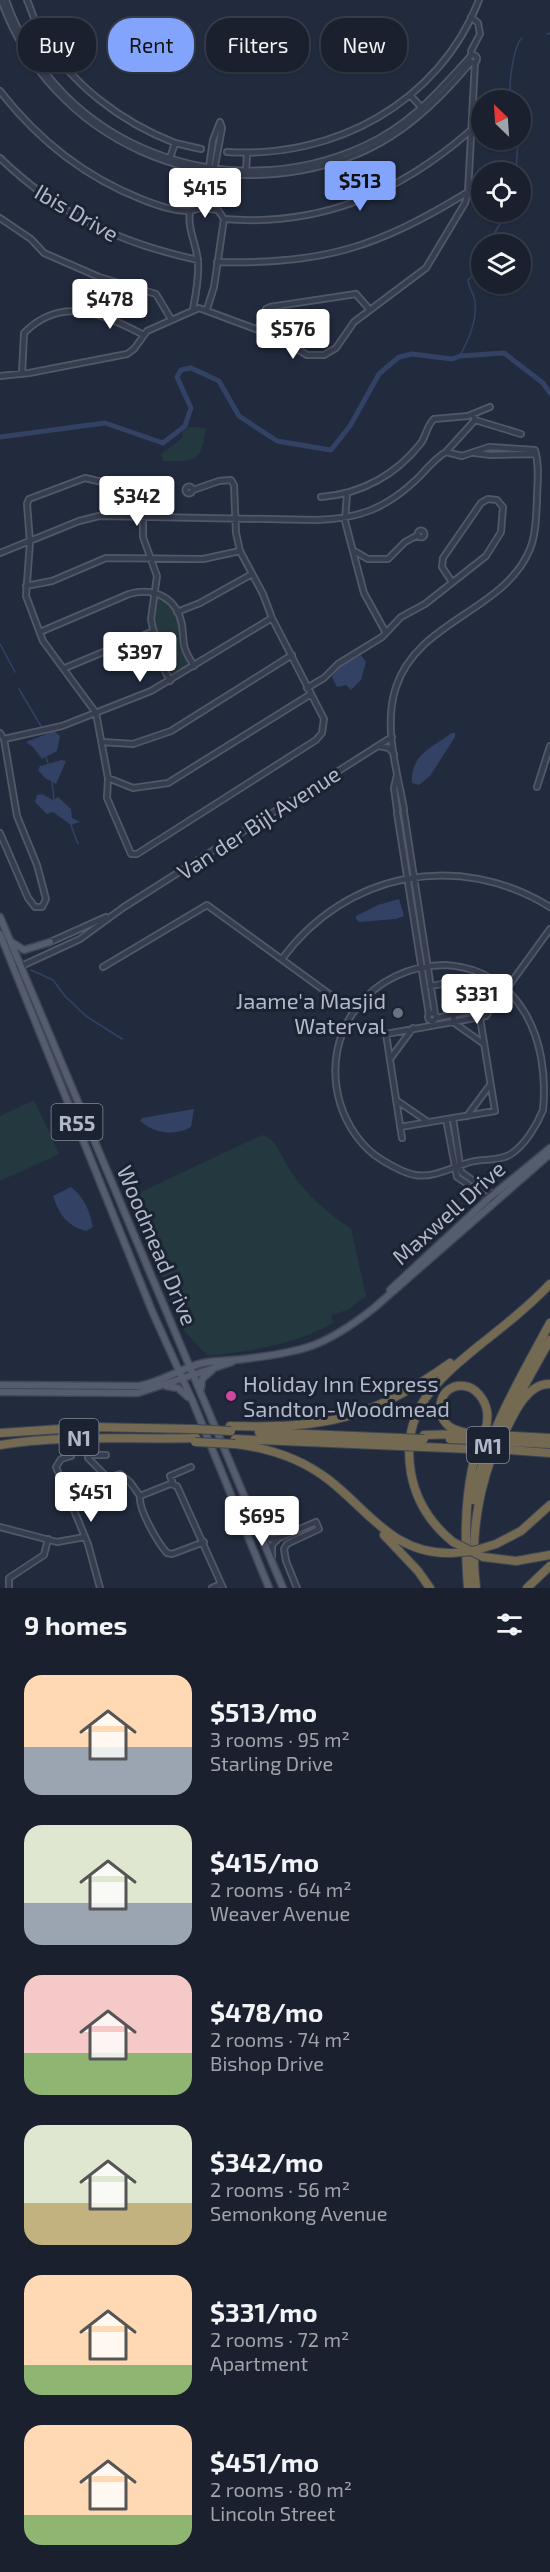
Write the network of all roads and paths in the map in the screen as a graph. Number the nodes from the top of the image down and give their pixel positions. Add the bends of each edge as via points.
1 (1, 0) edge
2 (27, 0) edge
3 (479, 0) edge
4 (4, 5) edge
5 (471, 18) junction
6 (472, 59) junction
7 (472, 90) edge
8 (0, 91) edge
9 (410, 95) junction
10 (422, 108) junction
11 (416, 116) junction
12 (471, 130) joint
13 (175, 143) junction
14 (201, 149) dead end
15 (227, 152) dead end
16 (247, 153) junction
17 (153, 154) junction
18 (0, 158) edge
19 (170, 158) junction
20 (212, 171) junction
21 (246, 172) junction
22 (265, 174) junction
23 (468, 192) junction
24 (205, 208) junction
25 (190, 212) junction
26 (0, 218) edge
27 (224, 219) junction
28 (198, 260) junction
29 (217, 262) junction
30 (193, 309) junction
31 (207, 309) junction
32 (370, 310) junction
33 (171, 320) junction
34 (258, 329) junction
35 (142, 334) junction
36 (22, 374) junction
37 (0, 376) edge
38 (490, 407) dead end
39 (474, 417) junction
40 (521, 434) dead end
41 (500, 448) junction
42 (446, 452) junction
43 (536, 452) junction
44 (475, 453) junction
45 (500, 455) junction
46 (193, 490) dead end
47 (346, 494) junction
48 (321, 497) dead end
49 (142, 516) junction
50 (236, 517) junction
51 (345, 518) junction
52 (418, 535) dead end
53 (30, 542) junction
54 (240, 551) junction
55 (354, 551) junction
56 (0, 553) edge
57 (151, 558) junction
58 (252, 574) junction
59 (452, 582) junction
60 (26, 586) junction
61 (155, 592) junction
62 (177, 612) junction
63 (272, 618) junction
64 (154, 631) junction
65 (40, 632) junction
66 (386, 633) junction
67 (292, 655) junction
68 (194, 666) junction
69 (65, 668) junction
70 (170, 681) junction
71 (308, 688) junction
72 (310, 694) junction
73 (96, 713) junction
74 (0, 733) edge
75 (392, 737) junction
76 (4, 739) junction
77 (102, 742) junction
78 (550, 746) edge
79 (377, 747) junction
80 (394, 754) junction
81 (542, 770) junction
82 (550, 773) edge
83 (397, 775) junction
84 (108, 778) junction
85 (537, 788) dead end
86 (401, 795) junction
87 (395, 796) junction
88 (404, 812) junction
89 (397, 814) junction
90 (0, 833) edge
91 (414, 877) junction
92 (407, 878) junction
93 (124, 907) junction
94 (550, 907) edge
95 (0, 917) edge
96 (550, 929) edge
97 (0, 934) edge
98 (9, 937) junction
99 (50, 942) junction
100 (14, 957) junction
101 (282, 959) junction
102 (422, 966) junction
103 (428, 966) junction
104 (103, 967) dead end
105 (18, 968) junction
106 (432, 986) junction
107 (425, 987) junction
108 (508, 987) junction
109 (488, 1008) junction
110 (354, 1012) junction
111 (532, 1013) dead end
112 (454, 1014) junction
113 (480, 1018) junction
114 (434, 1019) junction
115 (453, 1022) junction
116 (413, 1028) junction
117 (484, 1044) junction
118 (390, 1059) junction
119 (550, 1071) edge
120 (490, 1084) junction
121 (396, 1100) junction
122 (467, 1116) junction
123 (428, 1122) junction
124 (454, 1123) junction
125 (447, 1124) junction
126 (400, 1127) junction
127 (402, 1138) dead end
128 (550, 1148) edge
129 (550, 1154) edge
130 (460, 1166) junction
131 (454, 1169) junction
132 (446, 1172) junction
133 (457, 1178) junction
134 (493, 1198) junction
135 (550, 1284) edge
136 (550, 1323) edge
137 (506, 1324) junction
138 (550, 1340) edge
139 (242, 1360) junction
140 (218, 1367) junction
141 (191, 1371) junction
142 (181, 1375) junction
143 (550, 1384) edge
144 (0, 1385) edge
145 (158, 1388) junction
146 (0, 1392) edge
147 (203, 1399) junction
148 (193, 1402) junction
149 (230, 1428) junction
150 (0, 1432) edge
151 (550, 1432) edge
152 (473, 1436) junction
153 (550, 1438) edge
154 (400, 1440) junction
155 (424, 1440) junction
156 (513, 1441) junction
157 (235, 1442) junction
158 (550, 1444) edge
159 (0, 1445) edge
160 (550, 1453) edge
161 (106, 1455) dead end
162 (71, 1456) dead end
163 (191, 1467) dead end
164 (174, 1484) junction
165 (339, 1489) junction
166 (481, 1491) junction
167 (140, 1496) junction
168 (550, 1505) edge
169 (0, 1527) edge
170 (257, 1527) junction
171 (85, 1537) junction
172 (279, 1538) junction
173 (48, 1539) junction
174 (204, 1542) junction
175 (550, 1555) edge
176 (550, 1566) edge
177 (277, 1575) junction
178 (467, 1579) junction
179 (222, 1586) edge
180 (8, 1587) edge
181 (100, 1588) edge
182 (212, 1588) edge
183 (269, 1588) edge
184 (283, 1588) edge
185 (297, 1588) edge
186 (430, 1588) edge
187 (468, 1588) edge
188 (476, 1588) edge
189 (527, 1588) edge

1 - 4 street
2 - 13 street via 40,33 78,81 127,120
3 - 5 street
4 - 17 street via 25,46 52,82 112,134
5 - 6 street via 478,23 480,34 471,51
5 - 9 street via 447,57
6 - 7 street
6 - 10 street
6 - 11 street via 446,92
8 - 25 street via 36,132 85,172 154,205
9 - 10 street
9 - 16 street via 375,120 339,137 293,149
10 - 11 street
11 - 22 street via 347,156
12 - 23 street
12 - 27 street via 434,162 354,203 296,217
13 - 14 street
13 - 19 street
15 - 16 street
16 - 21 street
17 - 19 street
17 - 20 street
18 - 28 street, Ibis Drive via 47,198 100,230 142,246
19 - 20 street
20 - 20 street via 216,128 220,122 222,125
20 - 21 street
20 - 22 street
20 - 24 street
21 - 22 street
23 - 29 street via 410,226 355,248 295,261
23 - 32 street via 426,268
24 - 25 street
24 - 27 street via 222,212
25 - 28 street
26 - 33 street via 44,253 99,277 156,294
27 - 29 street
28 - 30 street
29 - 31 street
30 - 31 street
30 - 33 street
31 - 34 street
32 - 34 street via 356,294 270,307
32 - 34 street via 354,322 336,348 319,357 307,355
33 - 35 street
35 - 36 street via 127,354
35 - 36 street via 112,319 82,311 48,316 24,333
36 - 37 street
38 - 39 street
39 - 40 street
39 - 42 street
39 - 47 street via 434,419 425,438 399,466
41 - 43 street
41 - 44 street
41 - 45 street
42 - 44 street via 462,456
42 - 51 street via 393,499
43 - 45 street
43 - 75 street via 536,525 525,558 505,584 430,639 405,666 395,688
44 - 45 street
46 - 50 street via 231,480
47 - 48 street
47 - 51 street
49 - 50 street
49 - 53 street via 88,518
49 - 53 street via 140,490 79,480 28,500
49 - 57 street via 143,537
50 - 51 street
50 - 54 street
51 - 55 street
52 - 55 street via 388,559 368,559
53 - 56 street
53 - 60 street
54 - 57 street via 208,559
54 - 58 street
55 - 66 street via 366,596
57 - 60 street via 106,558 52,581
57 - 61 street via 157,576
58 - 62 street
58 - 63 street
59 - 59 street via 486,556 497,540 503,511 497,500 481,503 443,558 442,567
59 - 66 street via 401,617
60 - 65 street
61 - 62 street via 168,599
61 - 64 street via 151,607
61 - 65 street via 129,594
62 - 68 street via 184,646
63 - 67 street
63 - 68 street
64 - 69 street
64 - 70 street via 159,659
65 - 69 street
66 - 71 street
67 - 71 street
67 - 77 street via 171,731 133,744
68 - 70 street
69 - 73 street
70 - 73 street
71 - 72 street
72 - 84 street via 168,783 134,788
72 - 84 street via 325,721 318,739 137,854 130,853 108,803
73 - 76 street via 62,726
73 - 77 street
74 - 76 street
75 - 79 street, Van der Bijl Avenue
75 - 80 street
76 - 90 street via 17,816 46,899 42,906 35,907 28,898
77 - 84 street
78 - 81 street
79 - 80 street via 386,747
79 - 93 street, Van der Bijl Avenue
80 - 83 street
81 - 82 street
81 - 85 street
83 - 86 street
83 - 87 street
86 - 87 street
86 - 88 street
87 - 89 street
88 - 89 street
88 - 91 street
89 - 92 street
91 - 92 street
91 - 94 street via 447,875 486,880 518,890
91 - 103 street
92 - 101 street via 361,893 329,911 301,935
92 - 102 street
93 - 99 street, Van der Bijl Avenue
93 - 105 street, Van der Bijl Avenue via 70,944
95 - 98 main road, Woodmead Drive / R55
96 - 108 street
97 - 100 main road, Woodmead Drive / R55
98 - 99 main road via 24,950
98 - 100 main road, Woodmead Drive / R55
99 - 100 street, Van der Bijl Avenue
100 - 105 main road, Woodmead Drive / R55
101 - 104 street via 207,905
101 - 110 street
102 - 103 street
102 - 107 street
102 - 110 street via 381,984
103 - 106 street
103 - 108 street via 469,968
105 - 141 main road, Woodmead Drive / R55
105 - 142 main road, Woodmead Drive / R55 via 148,1301
106 - 107 street
106 - 109 street via 466,983 478,990
106 - 114 street
107 - 114 street
108 - 109 street
108 - 111 street
109 - 112 street
109 - 113 street via 486,1016
110 - 132 street via 340,1037 335,1071 337,1092 349,1124 369,1150 402,1171 422,1176
112 - 114 street
112 - 115 street
113 - 115 street
113 - 117 street
114 - 115 street
114 - 116 street
115 - 117 street
116 - 118 street
116 - 118 street via 386,1034
117 - 120 street
118 - 121 street
119 - 130 street via 541,1114 516,1149 505,1156
120 - 122 street
120 - 122 street via 495,1111
121 - 123 street
121 - 126 street
122 - 124 street
123 - 125 street
123 - 126 street
124 - 125 street
124 - 125 street
124 - 130 street
125 - 131 street
126 - 127 street
128 - 134 main road, Maxwell Drive
129 - 134 main road, Maxwell Drive
130 - 131 street
130 - 134 street via 462,1174
131 - 132 street
131 - 133 street
132 - 133 street
133 - 134 street
134 - 139 main road, Maxwell Drive via 345,1330 313,1346
135 - 137 highway
136 - 178 highway, M1 via 496,1423 480,1469 468,1526
137 - 149 highway via 420,1384 371,1411 329,1422
137 - 175 highway, bridge via 436,1382 412,1428 409,1461 416,1492 433,1523 453,1542 483,1557 516,1561
138 - 166 highway, M1 via 502,1427
139 - 140 main road, Maxwell Drive
139 - 141 main road, Maxwell Drive via 205,1363
140 - 141 main road, Maxwell Drive
140 - 147 main road via 202,1379
141 - 142 main road, Maxwell Drive
141 - 147 main road, Woodmead Drive / R55
142 - 144 main road, Maxwell Drive via 127,1387
142 - 145 main road, Maxwell Drive
142 - 148 main road, Woodmead Drive / R55
143 - 166 highway via 536,1386 527,1394 505,1431
145 - 146 main road, Maxwell Drive via 123,1394
145 - 148 main road via 176,1388
147 - 170 main road, Woodmead Drive / R55
148 - 183 main road, Woodmead Drive / R55
149 - 150 highway, N1, bridge via 121,1426
149 - 154 highway
151 - 156 highway
152 - 155 highway
152 - 156 highway, bridge
152 - 178 highway via 449,1427 441,1415 443,1395 456,1386 477,1392 487,1417 472,1467 467,1506
153 - 156 highway
154 - 155 highway, bridge
154 - 157 highway
155 - 156 highway, bridge via 470,1449
156 - 158 highway
156 - 160 highway
157 - 159 highway, N1, bridge via 81,1437
157 - 165 highway via 299,1462
161 - 167 street via 88,1458 107,1478 120,1474
162 - 171 street via 61,1459 56,1467
163 - 164 street via 170,1476
164 - 167 street
164 - 174 street
165 - 168 highway, bridge via 396,1539 422,1550 451,1553 496,1544 521,1531
165 - 186 highway
166 - 188 highway, M1 via 474,1528
167 - 174 street via 151,1528 167,1553
169 - 173 street
170 - 172 street via 271,1539
170 - 177 main road, Woodmead Drive / R55
171 - 173 street via 60,1542
171 - 181 street
172 - 177 street via 271,1549
172 - 185 street via 316,1522 319,1529 284,1549
173 - 180 street via 42,1557 9,1578
174 - 179 street
176 - 189 highway
177 - 184 main road, Woodmead Drive / R55
178 - 187 highway, M1
179 - 182 street

